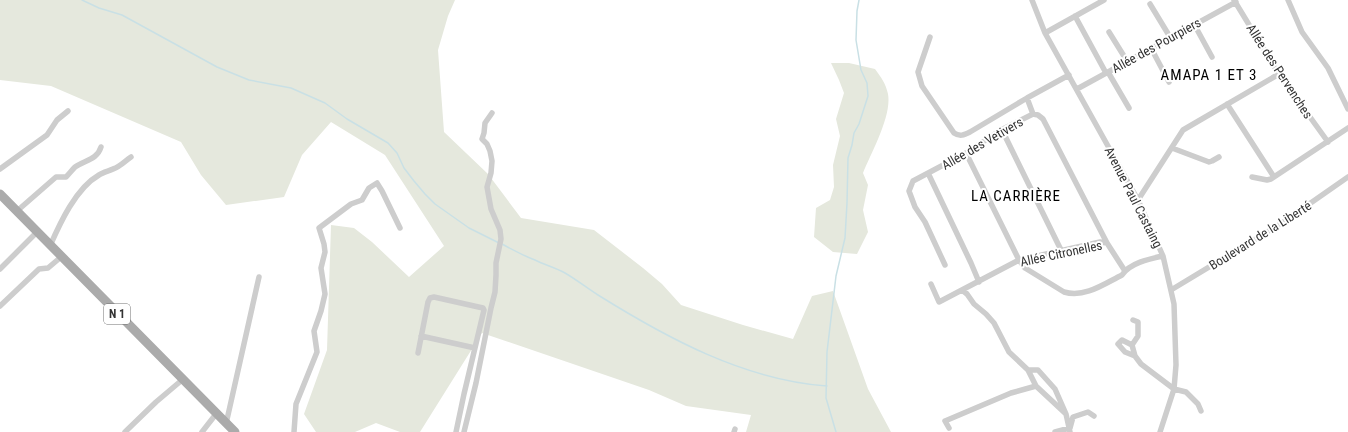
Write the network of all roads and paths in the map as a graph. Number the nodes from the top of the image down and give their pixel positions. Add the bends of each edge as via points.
1 (1032, 0) edge
2 (1104, 0) edge
3 (1288, 0) edge
4 (1235, 1) edge
5 (1150, 4) dead end
6 (1075, 16) junction
7 (1194, 24) junction
8 (1109, 32) dead end
9 (1045, 33) junction
10 (930, 37) dead end
11 (1170, 37) junction
12 (1151, 48) junction
13 (1212, 57) dead end
14 (1126, 61) junction
15 (1107, 73) junction
16 (1279, 74) junction
17 (1069, 76) junction
18 (1169, 82) dead end
19 (1077, 89) junction
20 (1027, 98) junction
21 (1227, 104) junction
22 (1129, 108) dead end
23 (1348, 109) edge
24 (68, 111) dead end
25 (492, 113) dead end
26 (1033, 114) junction
27 (1348, 128) edge
28 (1001, 130) junction
29 (1328, 142) junction
30 (101, 147) dead end
31 (1172, 148) junction
32 (966, 153) junction
33 (131, 157) dead end
34 (1219, 157) dead end
35 (0, 169) edge
36 (928, 173) junction
37 (1252, 177) dead end
38 (1274, 177) junction
39 (1348, 177) edge
40 (2, 200) edge
41 (1138, 200) junction
42 (17, 211) junction
43 (400, 228) dead end
44 (37, 232) junction
45 (1107, 243) junction
46 (50, 246) junction
47 (1061, 250) junction
48 (1163, 256) junction
49 (61, 257) junction
50 (1019, 260) junction
51 (945, 265) dead end
52 (0, 269) edge
53 (1124, 271) junction
54 (259, 277) dead end
55 (979, 282) junction
56 (931, 284) dead end
57 (962, 290) junction
58 (1171, 290) junction
59 (0, 306) edge
60 (1133, 320) dead end
61 (421, 336) junction
62 (1132, 345) junction
63 (476, 348) junction
64 (418, 353) dead end
65 (1135, 356) junction
66 (1028, 370) junction
67 (182, 380) junction
68 (1036, 386) junction
69 (1174, 389) junction
70 (1200, 411) dead end
71 (216, 414) junction
72 (1066, 414) junction
73 (1094, 416) dead end
74 (226, 424) junction
75 (949, 428) dead end
76 (1070, 430) edge
77 (125, 432) edge
78 (202, 432) edge
79 (235, 432) edge
80 (294, 432) edge
81 (456, 432) edge
82 (464, 432) edge
83 (1055, 432) edge
84 (1160, 432) edge

1 - 9 street, Avenue Paul Castaing
2 - 6 street
3 - 23 street via 1302,32 1328,68
4 - 7 street, Allée des Pourpiers
4 - 16 street, Allée des Pervenches
5 - 11 street
6 - 9 street
6 - 15 street
7 - 11 street, Allée des Pourpiers
7 - 13 street
8 - 14 street
9 - 17 street, Avenue Paul Castaing
10 - 20 street via 918,72 922,86 954,133 959,136 966,134
11 - 12 street, Allée des Pourpiers
12 - 14 street, Allée des Pourpiers
12 - 18 street
14 - 15 street, Allée des Pourpiers
15 - 19 street, Allée des Pourpiers
15 - 22 street
16 - 21 street
16 - 29 street, Allée des Pervenches
17 - 19 street, Avenue Paul Castaing
17 - 20 street
19 - 41 street, Avenue Paul Castaing
20 - 26 street
21 - 31 street via 1183,130
21 - 38 street
24 - 35 street via 56,120 47,135
25 - 82 street via 485,123 482,139 487,144 492,161 487,186 491,209 501,239 496,263 495,292
26 - 28 street, Allée des Vetivers
26 - 45 street, Allée des Vetivers via 1043,119
27 - 29 street
28 - 32 street, Allée des Vetivers
28 - 47 street
29 - 38 street
30 - 42 street via 95,157 75,168 66,177 56,177
31 - 34 street via 1209,162
31 - 41 street
32 - 36 street, Allée des Vetivers
32 - 50 street
33 - 46 street via 85,186 59,224
36 - 51 street, Allée des Vetivers via 913,181 909,191
36 - 55 street
37 - 38 street via 1267,180
39 - 58 street, Boulevard de la Liberté via 1282,223
40 - 42 main road, N 1
41 - 48 street, Avenue Paul Castaing
42 - 44 main road, N 1
43 - 80 street via 377,183 369,188 362,200 351,204 319,228 324,244 321,268 325,294 314,331 317,352 296,404
44 - 46 main road, N 1
44 - 52 street
45 - 47 street, Allée Citronelles via 1096,242
45 - 53 street, Allée Citronelles
46 - 49 main road, N 1
47 - 50 street, Allée Citronelles
48 - 53 street via 1131,266
48 - 58 street, Avenue Paul Castaing
49 - 59 street via 48,268 39,269
49 - 67 main road, N 1
50 - 53 street via 1025,268 1069,294 1089,292 1122,275
50 - 55 street, Allée Citronelles
54 - 74 street
55 - 57 street, Allée Citronelles
56 - 57 street, Allée Citronelles via 939,302
57 - 66 street via 992,321 1011,355
58 - 69 street, Avenue Paul Castaing via 1174,304 1176,365
60 - 62 street via 1138,322 1138,336
61 - 63 street
61 - 63 street via 428,302 434,296 483,308
61 - 64 street
62 - 65 street
62 - 65 street via 1122,340 1118,344 1125,352
63 - 81 street
65 - 69 street via 1141,364
66 - 68 street
66 - 72 street via 1038,370 1055,389
67 - 71 main road, N 1
67 - 77 street
68 - 72 street
68 - 75 street via 945,421
69 - 70 street via 1186,392 1198,404
69 - 84 street, Avenue Paul Castaing
71 - 74 main road, N 1
71 - 78 street
72 - 76 street
73 - 76 street via 1088,412 1073,417
74 - 79 main road, N 1
76 - 83 street

